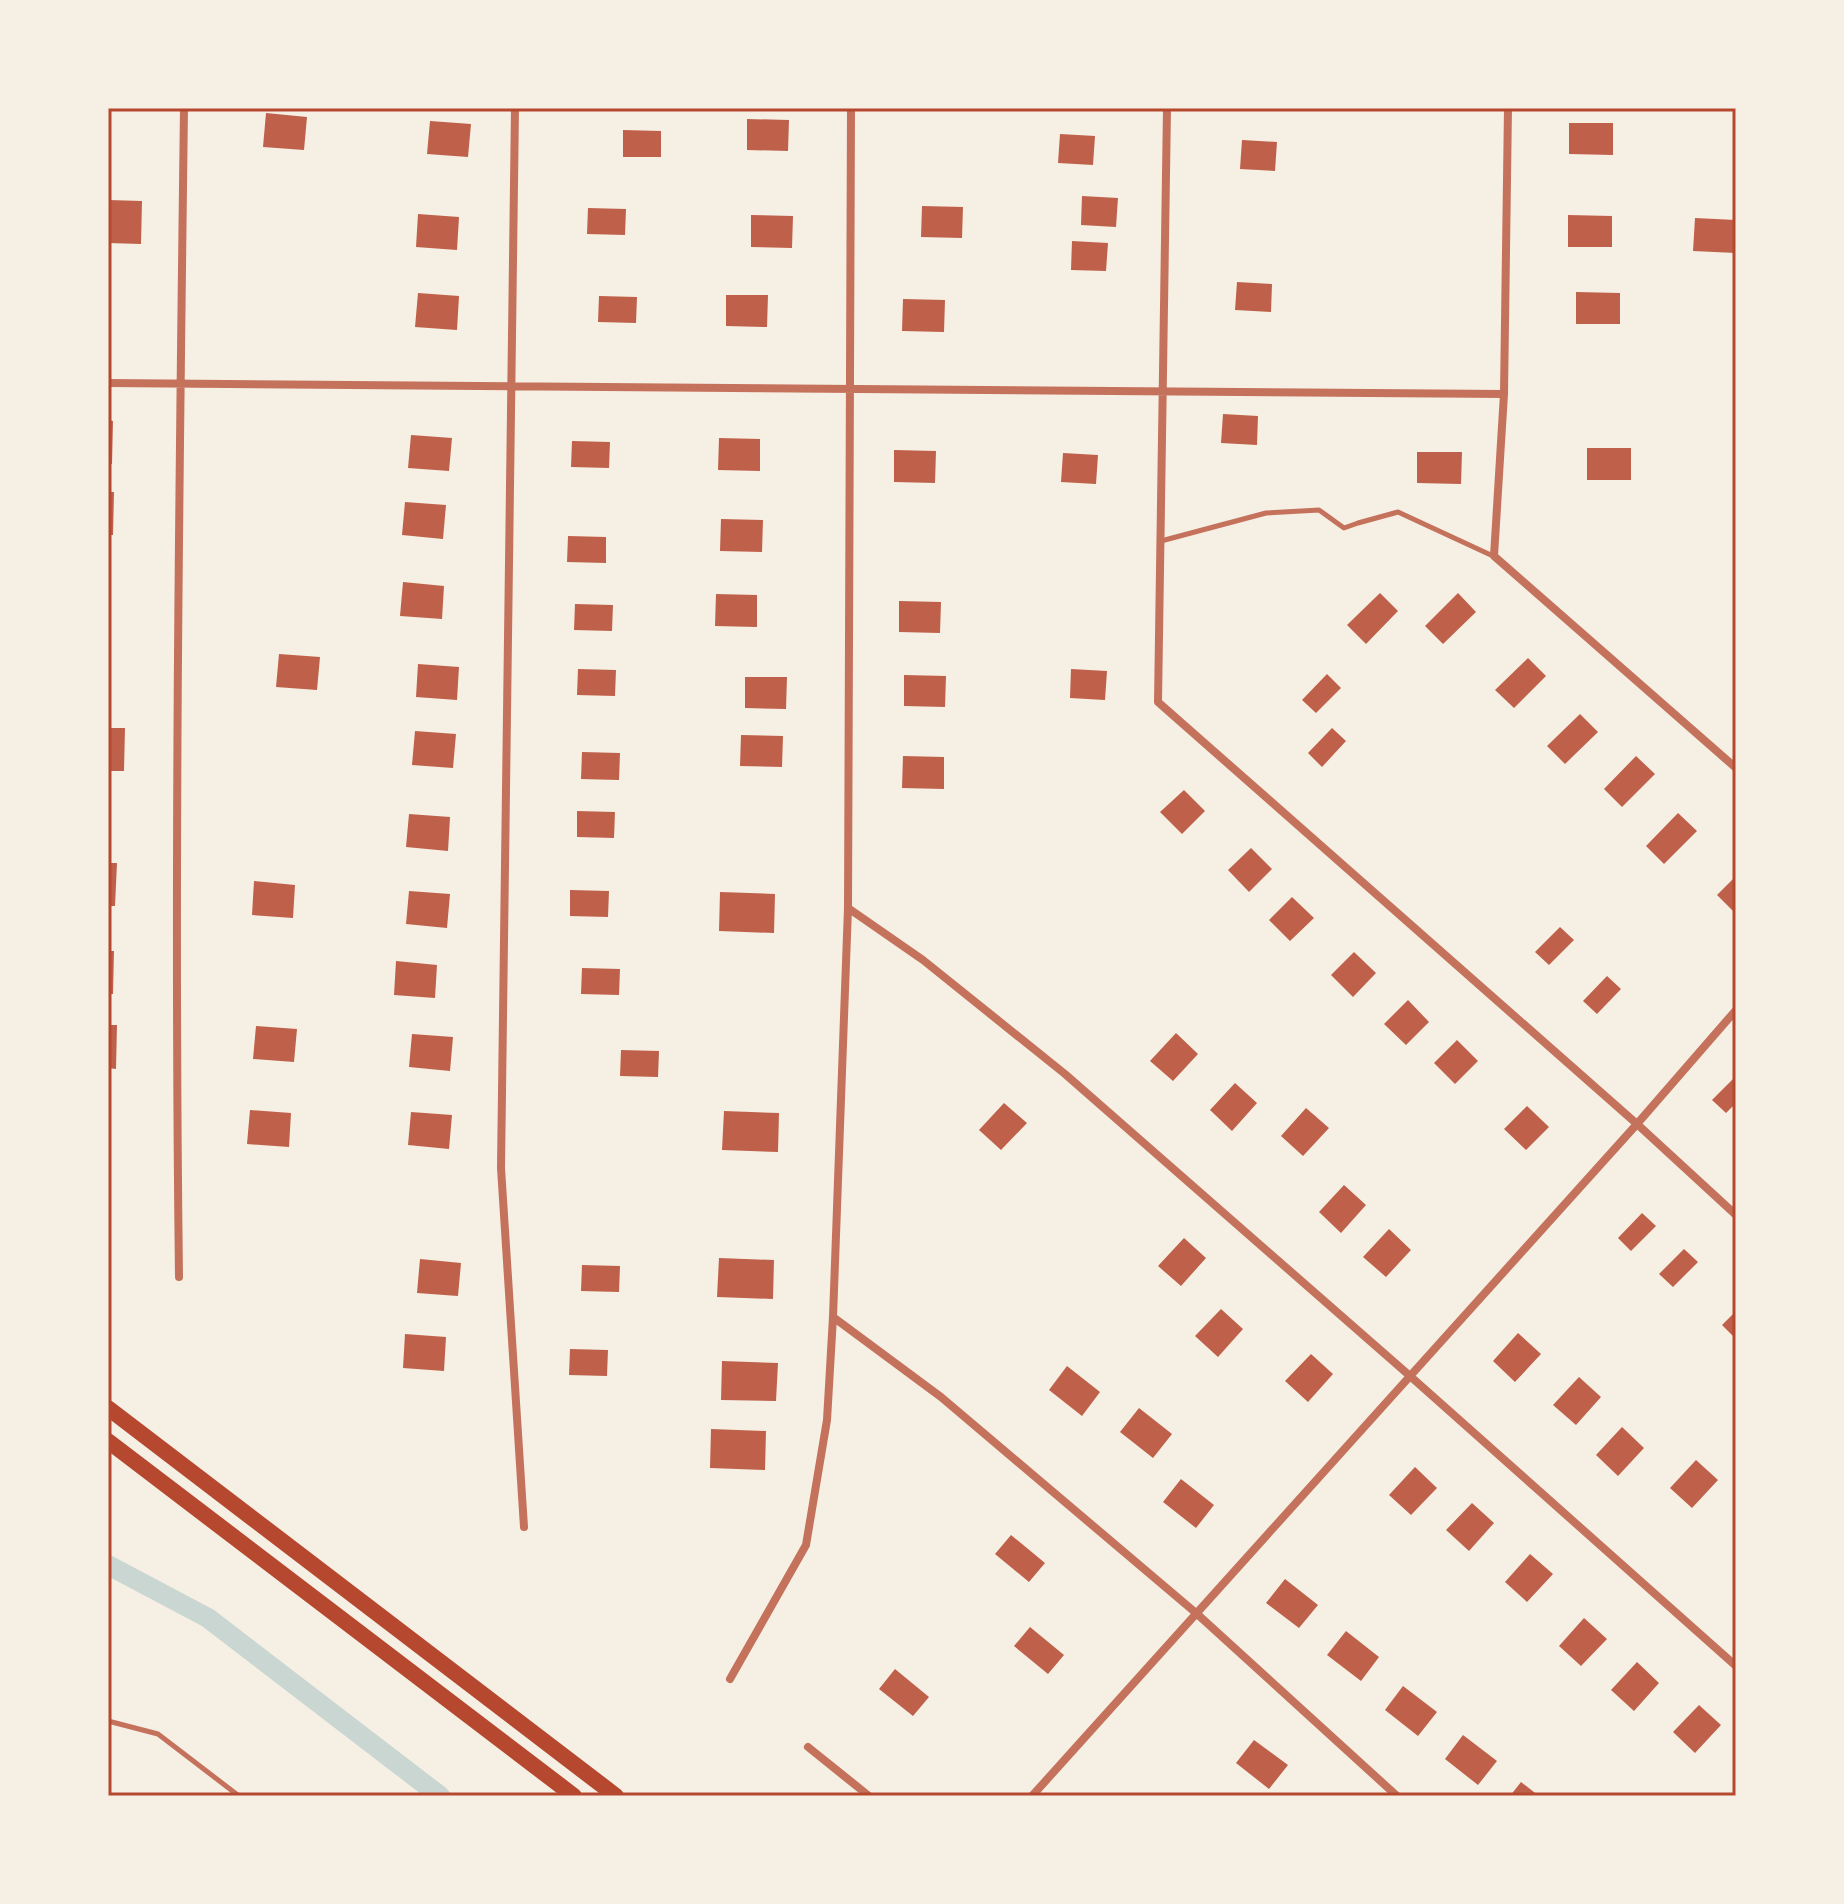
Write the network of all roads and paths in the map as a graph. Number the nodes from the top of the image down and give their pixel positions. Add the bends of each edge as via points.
1 (184, 108) edge
2 (515, 108) edge
3 (851, 108) edge
4 (1167, 108) edge
5 (1508, 108) edge
6 (108, 383) edge
7 (180, 384) junction
8 (512, 386) junction
9 (850, 389) junction
10 (1163, 391) junction
11 (1504, 394) junction
12 (1160, 541) junction
13 (1494, 556) junction
14 (1736, 768) edge
15 (848, 908) junction
16 (1736, 1010) edge
17 (1637, 1124) junction
18 (1736, 1215) edge
19 (179, 1277) dead end
20 (833, 1317) junction
21 (1410, 1376) junction
22 (108, 1408) edge
23 (108, 1441) edge
24 (524, 1527) dead end
25 (1196, 1613) junction
26 (1736, 1666) edge
27 (730, 1679) dead end
28 (108, 1721) edge
29 (808, 1747) dead end
30 (239, 1796) edge
31 (574, 1796) edge
32 (616, 1796) edge
33 (869, 1796) edge
34 (1032, 1796) edge
35 (1397, 1796) edge

1 - 7 street
2 - 8 street
3 - 9 street
4 - 10 street
5 - 11 street
6 - 7 street
7 - 8 street
7 - 19 street
8 - 9 street
8 - 24 street via 501,1168
9 - 10 street
9 - 15 street
10 - 11 street
10 - 12 street
11 - 13 street
12 - 13 lane via 1266,513 1319,510 1344,528 1398,512
12 - 17 street via 1158,702
13 - 14 street
15 - 20 street
15 - 21 street via 923,960 1065,1074
16 - 17 street
17 - 18 street
17 - 21 street
20 - 25 street via 941,1397
20 - 27 street via 827,1420 806,1545
21 - 25 street
21 - 26 street
22 - 32 highway
23 - 31 highway
25 - 34 street
25 - 35 street
28 - 30 lane via 158,1734
29 - 33 street

